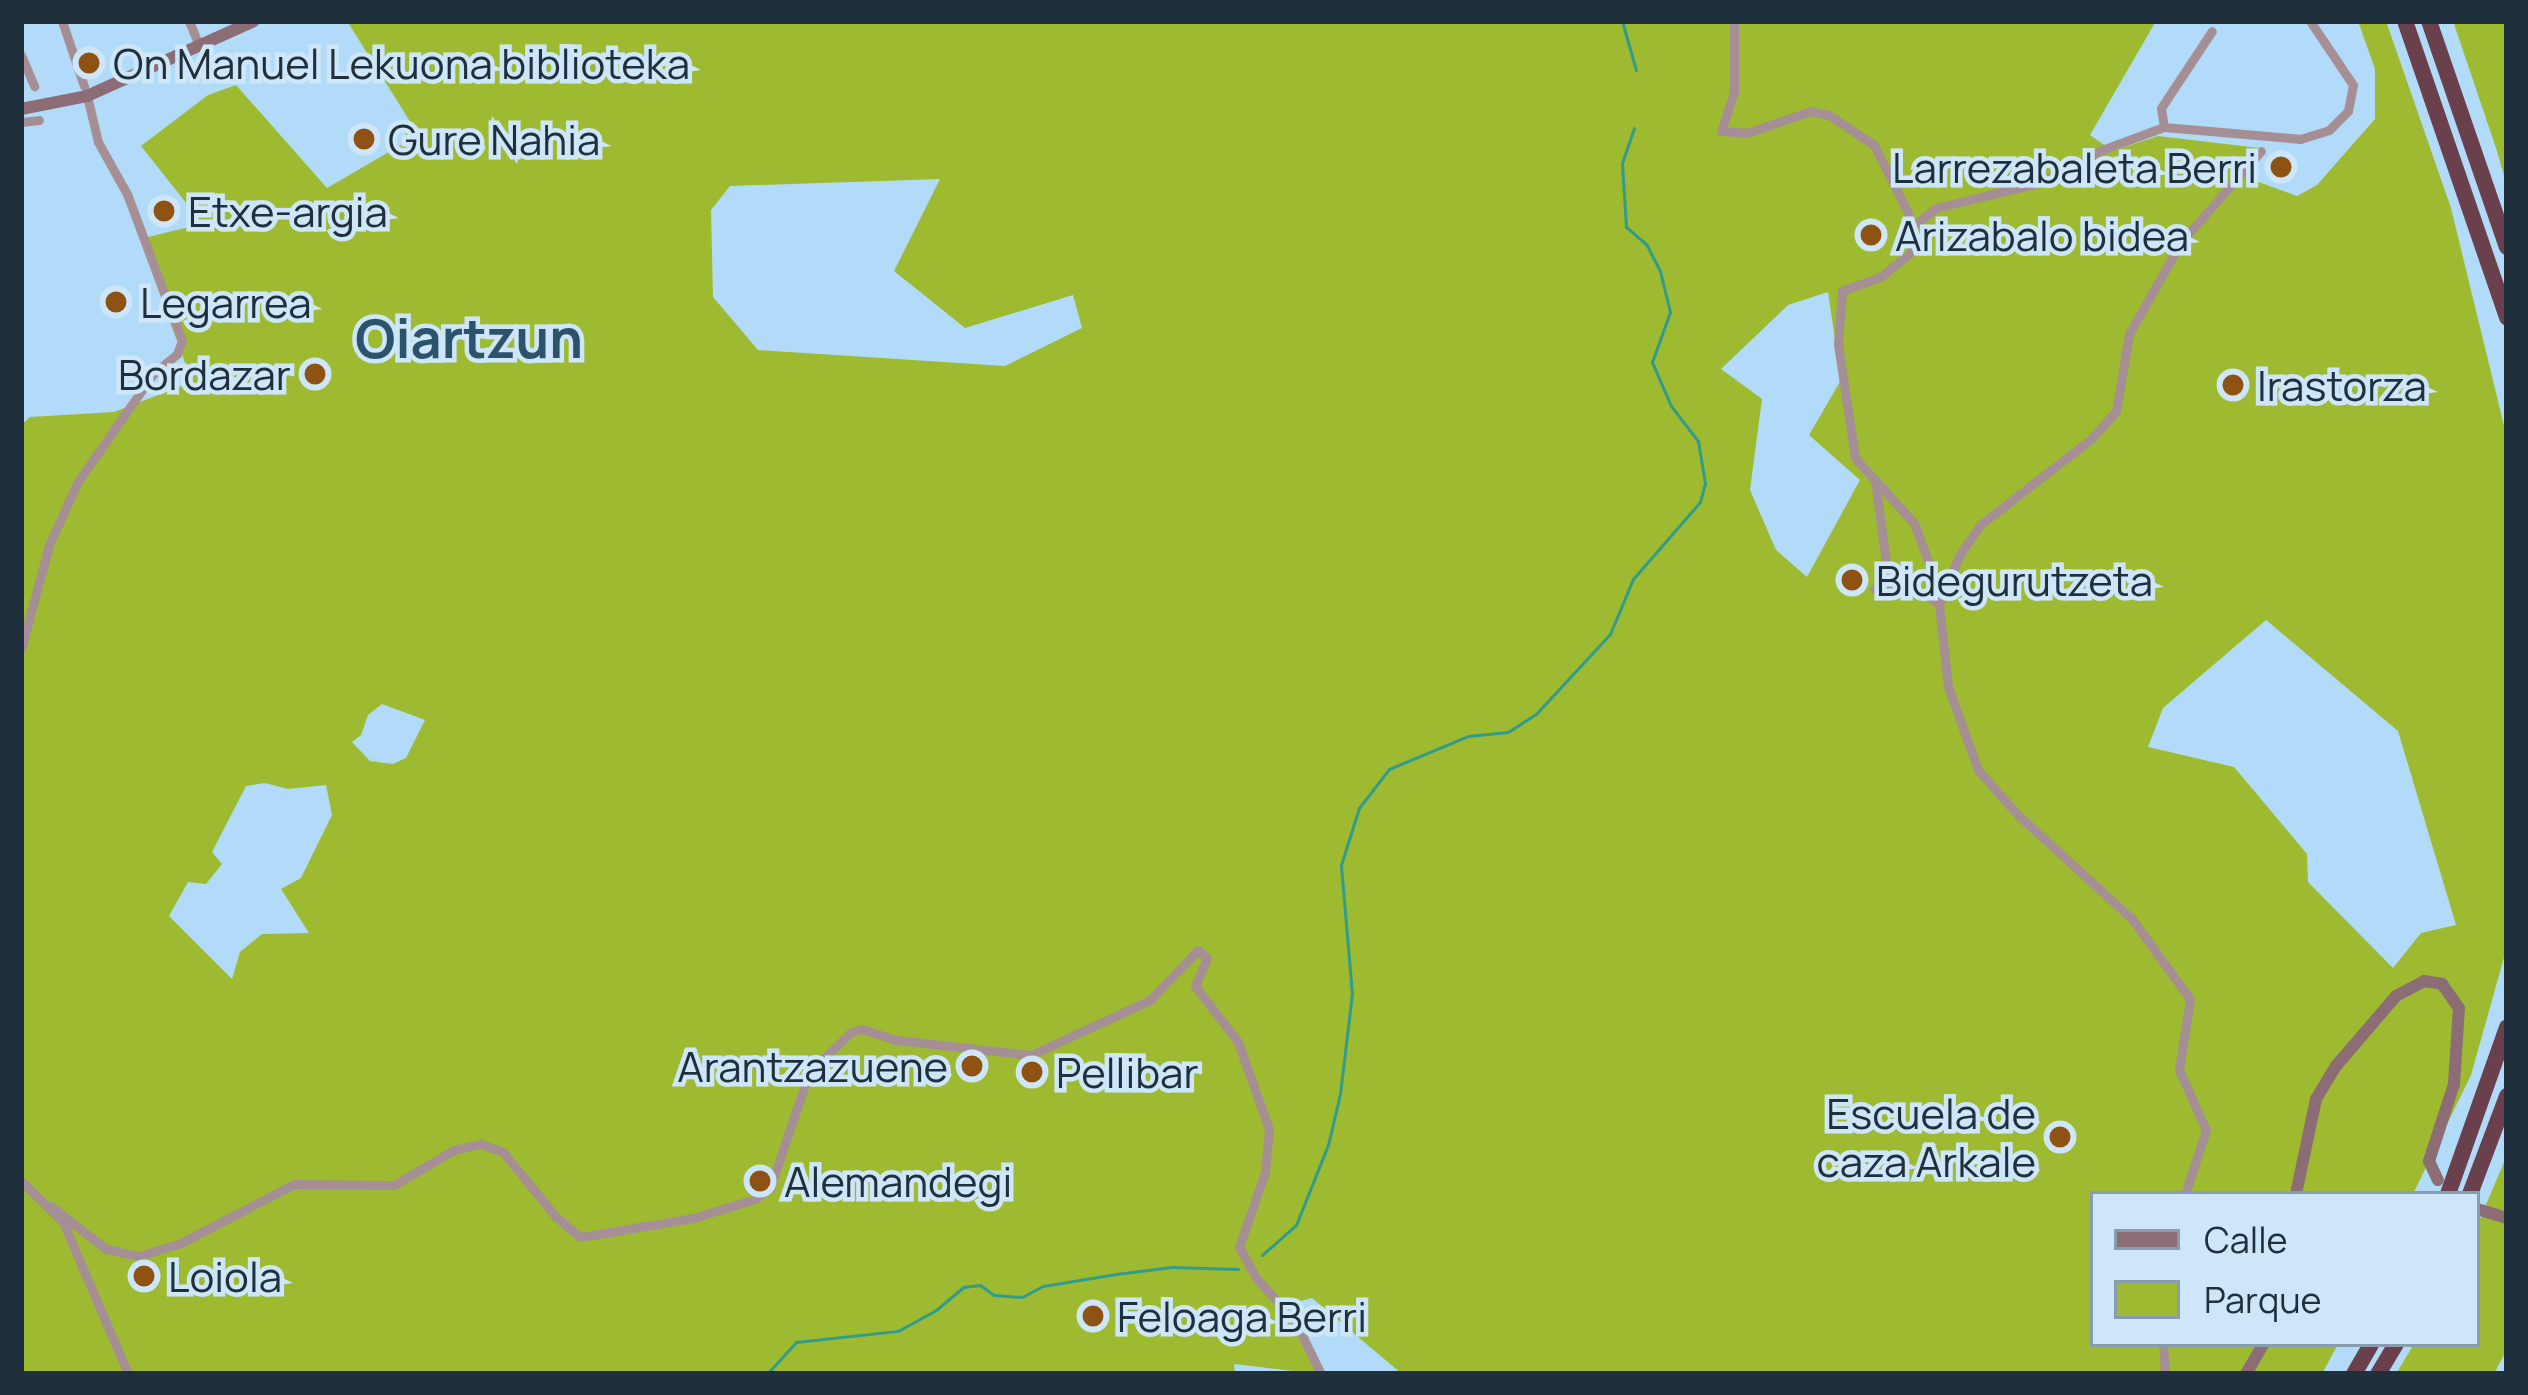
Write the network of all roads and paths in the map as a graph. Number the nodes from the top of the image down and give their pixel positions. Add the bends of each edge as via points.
1 (62, 21) edge
2 (189, 21) edge
3 (254, 21) edge
4 (1734, 21) edge
5 (2310, 21) edge
6 (2405, 21) edge
7 (2429, 21) edge
8 (2212, 31) dead end
9 (199, 46) junction
10 (21, 55) edge
11 (34, 86) dead end
12 (86, 91) junction
13 (21, 109) edge
14 (39, 120) dead end
15 (21, 122) edge
16 (2164, 127) junction
17 (2261, 151) dead end
18 (1912, 227) junction
19 (2507, 247) edge
20 (2507, 318) edge
21 (1876, 480) junction
22 (1874, 589) dead end
23 (1939, 604) junction
24 (22, 645) edge
25 (2507, 1027) edge
26 (2507, 1096) edge
27 (21, 1181) edge
28 (2443, 1187) edge
29 (2186, 1191) edge
30 (2297, 1191) edge
31 (2471, 1191) edge
32 (51, 1206) junction
33 (2261, 1347) edge
34 (2370, 1347) edge
35 (2394, 1347) edge
36 (128, 1374) edge
37 (1321, 1374) edge
38 (2246, 1374) edge
39 (2354, 1374) edge
40 (2378, 1374) edge

1 - 12 street
2 - 9 street
3 - 9 street
4 - 18 street via 1734,92 1721,130 1747,133 1811,112 1828,115 1874,145
5 - 16 street via 2351,78 2352,102 2338,124 2300,139
6 - 20 highway
7 - 19 highway
8 - 16 street via 2161,108
9 - 12 street
10 - 11 street
12 - 13 street
12 - 24 street via 98,142 134,211 182,340 76,483
14 - 15 street
16 - 18 street via 2034,184 1936,208
17 - 23 street via 2181,242 2128,334 2116,411 1981,525
18 - 21 street via 1905,260 1847,286 1837,315 1854,453
21 - 22 street via 1889,585
21 - 23 street via 1914,523
23 - 29 street via 1948,686 1978,770 2132,919 2190,999 2179,1070 2206,1130
25 - 28 highway
26 - 31 highway
27 - 32 street
28 - 30 street via 2429,1161 2454,1084 2459,1008 2442,984 2424,981 2380,1013 2316,1099
32 - 36 street
32 - 37 street via 106,1249 139,1256 181,1244 294,1184 394,1185 454,1150 481,1144 503,1152 580,1237 693,1218 770,1188 809,1073 851,1032 1031,1054 1150,1000 1198,950 1207,958 1195,986 1238,1042 1269,1129 1265,1172 1239,1247 1294,1321
33 - 38 street
34 - 39 highway
35 - 40 highway

